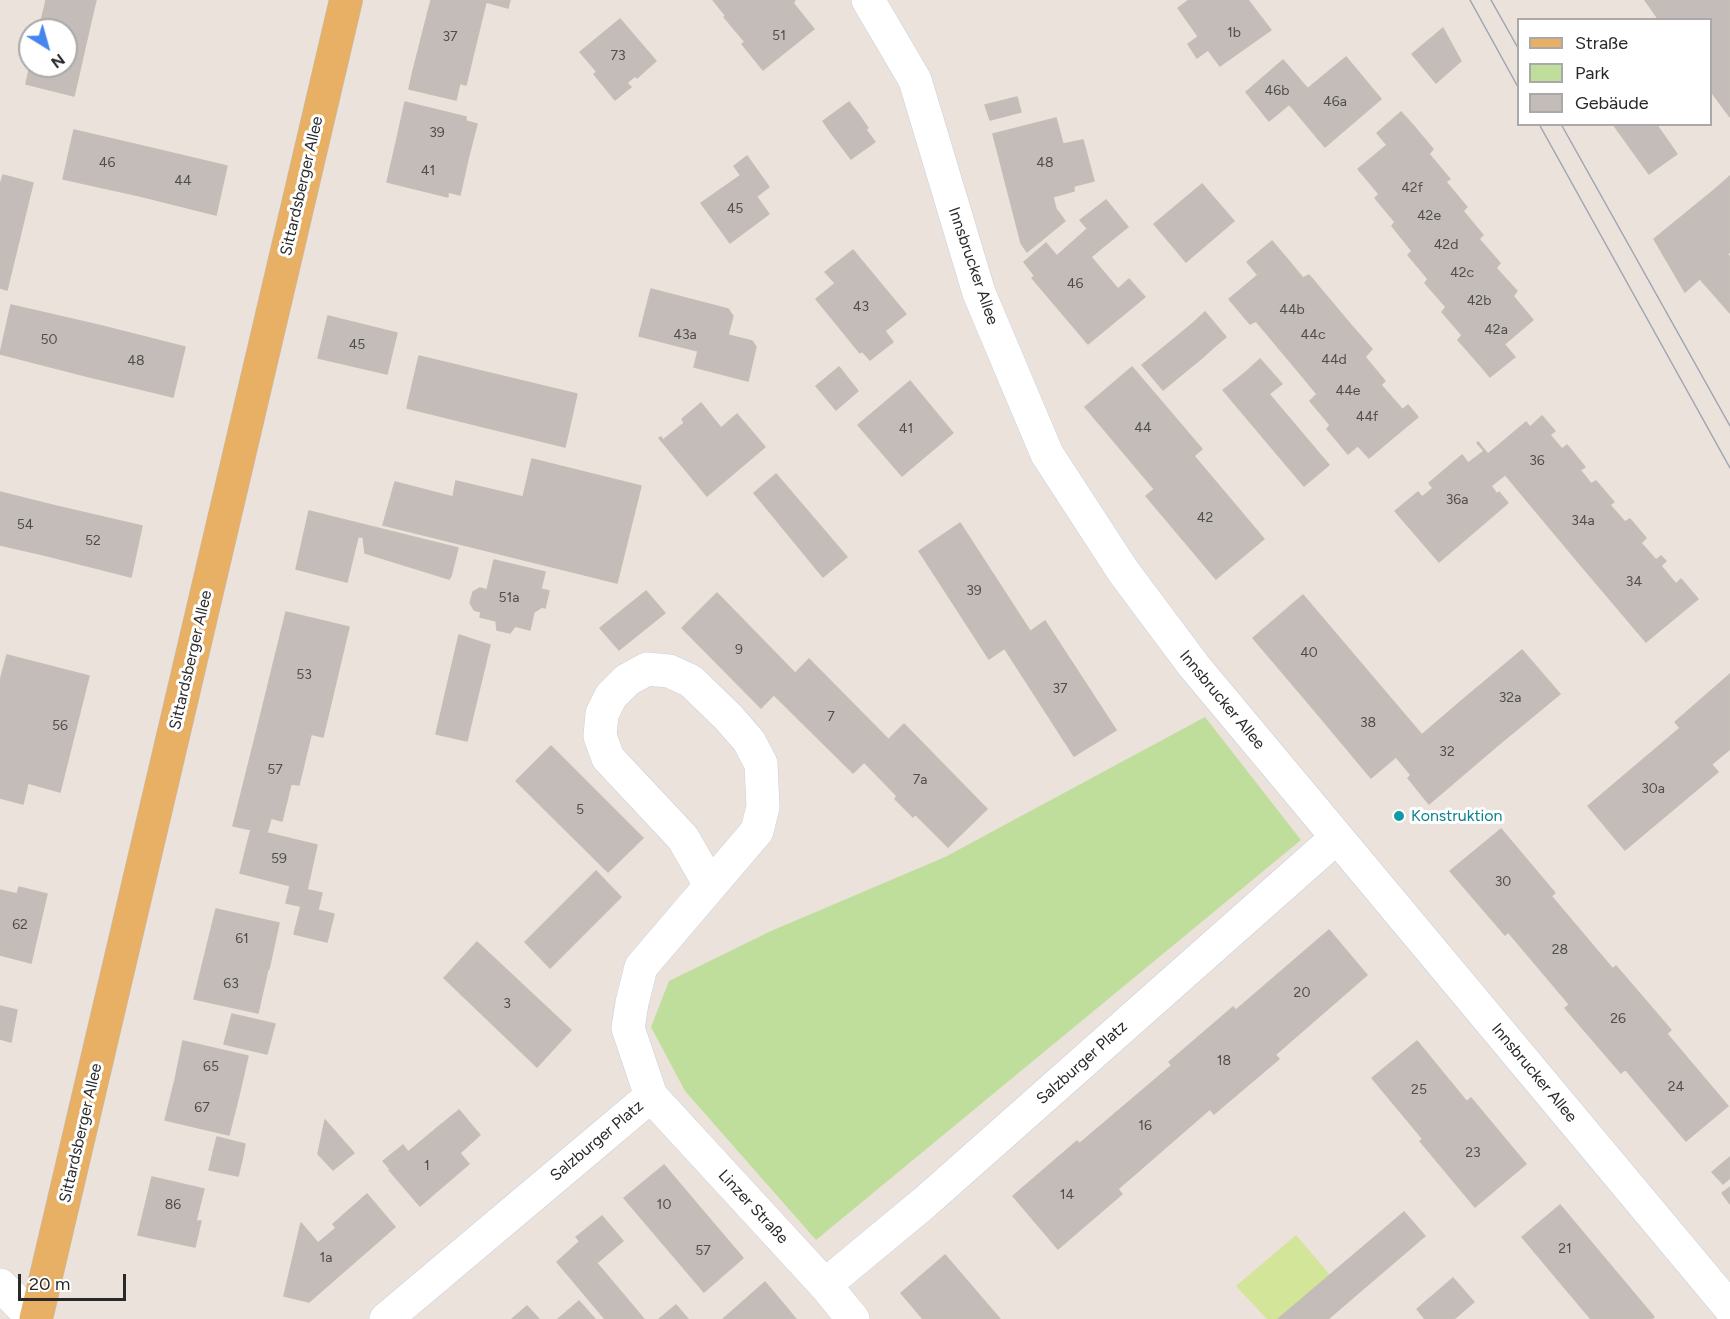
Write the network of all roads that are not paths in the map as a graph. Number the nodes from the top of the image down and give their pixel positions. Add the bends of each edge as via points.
1 (346, 0) edge
2 (868, 0) edge
3 (1336, 838) junction
4 (710, 885) junction
5 (651, 1096) junction
6 (0, 1285) edge
7 (825, 1285) junction
8 (1730, 1308) edge
9 (0, 1317) edge
10 (15, 1319) edge
11 (35, 1319) edge
12 (386, 1319) edge
13 (853, 1319) edge

1 - 11 main road, Sittardsberger Allee
2 - 3 street, Innsbrucker Allee via 915,80 979,292 1047,454 1177,646
3 - 7 street, Salzburger Platz via 924,1203
3 - 8 street, Innsbrucker Allee
4 - 4 street, Salzburger Platz via 757,831 763,807 761,764 748,741 690,681 669,671 647,669 627,680 611,696 602,714 600,736 608,758 683,838
4 - 5 street, Salzburger Platz via 641,967 628,1028
5 - 7 street, Linzer Straße
5 - 12 street, Salzburger Platz
6 - 11 street
7 - 13 street, Linzer Straße
9 - 10 street

